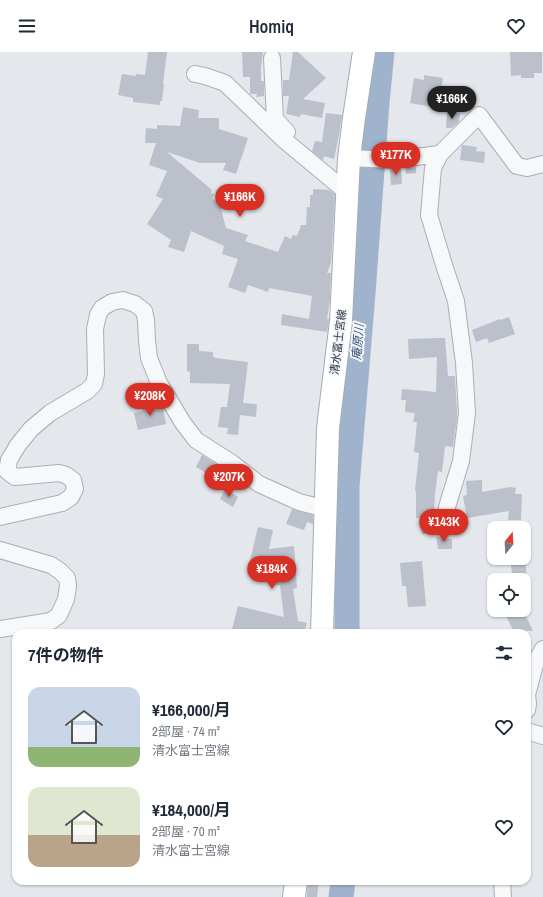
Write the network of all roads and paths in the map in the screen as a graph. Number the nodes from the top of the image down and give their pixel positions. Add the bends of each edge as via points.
1 (364, 52) edge
2 (272, 58) dead end
3 (194, 74) dead end
4 (294, 148) junction
5 (440, 154) junction
6 (349, 158) junction
7 (543, 164) edge
8 (348, 193) junction
9 (326, 508) junction
10 (0, 517) edge
11 (448, 522) dead end
12 (0, 550) edge
13 (0, 629) edge
14 (322, 629) edge
15 (543, 649) edge
16 (531, 680) edge
17 (531, 732) edge
18 (543, 736) edge
19 (296, 885) edge
20 (502, 885) edge
21 (294, 897) edge
22 (504, 897) edge

1 - 6 main road, 清水富士宮線
2 - 4 street via 275,119 291,136
3 - 4 street via 225,83
4 - 8 street
5 - 6 street via 391,160
5 - 7 street via 479,115 518,166 527,168
5 - 11 street via 433,168 429,216 456,301 467,413 461,461 448,506
6 - 8 main road, 清水富士宮線
8 - 9 main road, 清水富士宮線 via 341,321 328,428
9 - 10 street via 299,502 258,484 232,463 196,440 159,383 149,358 144,311 122,300 102,308 98,315 95,329 94,384 31,429 9,460 7,471 15,477 59,473 66,475 73,480 75,489 71,497 62,503
9 - 14 main road, 清水富士宮線
12 - 13 street via 51,565 67,578 68,586 59,615 51,621
15 - 16 street via 536,661
17 - 18 street
19 - 21 main road
20 - 22 street

